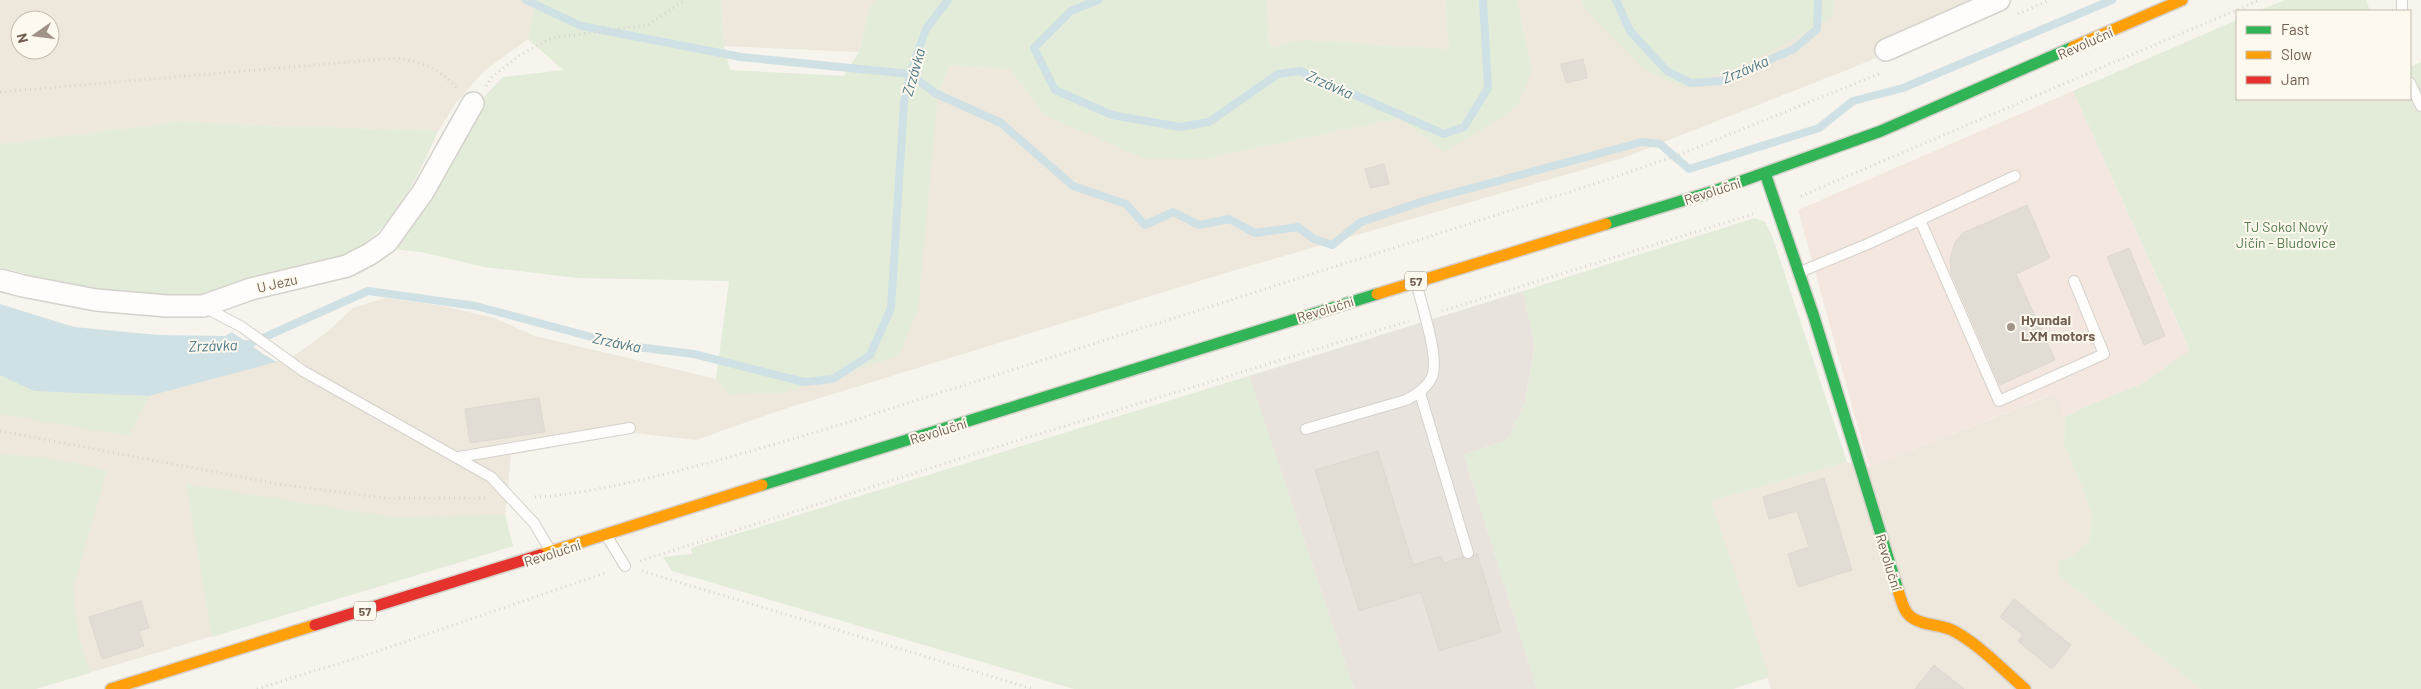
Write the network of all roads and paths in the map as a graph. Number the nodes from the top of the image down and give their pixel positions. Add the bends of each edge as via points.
1 (685, 0) edge
2 (1998, 0) edge
3 (2050, 0) edge
4 (2182, 0) edge
5 (2260, 0) edge
6 (2236, 10) edge
7 (2236, 10) edge
8 (2014, 16) dead end
9 (2196, 27) dead end
10 (1886, 50) dead end
11 (1883, 72) dead end
12 (2411, 85) edge
13 (0, 92) edge
14 (473, 103) junction
15 (2421, 106) edge
16 (1765, 173) junction
17 (2015, 176) dead end
18 (1920, 220) junction
19 (1799, 272) junction
20 (0, 280) edge
21 (1416, 281) junction
22 (2074, 281) dead end
23 (203, 306) junction
24 (1420, 393) junction
25 (630, 428) dead end
26 (1306, 429) dead end
27 (0, 431) edge
28 (459, 457) junction
29 (512, 498) junction
30 (606, 536) junction
31 (678, 547) dead end
32 (1468, 552) dead end
33 (551, 553) junction
34 (625, 566) junction
35 (111, 689) edge
36 (256, 689) edge
37 (1033, 689) edge
38 (2025, 689) edge

1 - 14 path via 648,25 552,38 520,55 492,77
2 - 10 street
3 - 8 path
4 - 16 main road, Revoluční / 57 via 1942,106
5 - 7 path
6 - 9 path
11 - 29 path via 1667,160 768,447 628,483 563,494
12 - 15 lane
13 - 14 path via 396,58 439,71
14 - 23 street, U Jezu via 423,192 387,242 347,266 251,289
16 - 19 main road, Revoluční
16 - 21 main road, Revoluční / 57
17 - 18 lane
18 - 19 lane
18 - 22 lane via 1999,401 2104,354
19 - 38 main road, Revoluční via 1905,611 1921,623 1952,630
20 - 23 street, U Jezu via 96,300
21 - 24 lane via 1434,365 1433,376
21 - 30 main road, Revoluční / 57
23 - 28 lane via 276,350 303,371
24 - 26 lane
24 - 32 lane
25 - 28 lane
27 - 29 path via 278,484 385,498
28 - 29 lane via 492,477
29 - 33 lane via 534,523
30 - 33 main road, Revoluční / 57
30 - 34 lane
31 - 34 path
33 - 35 main road, Revoluční / 57
34 - 36 path
34 - 37 path

